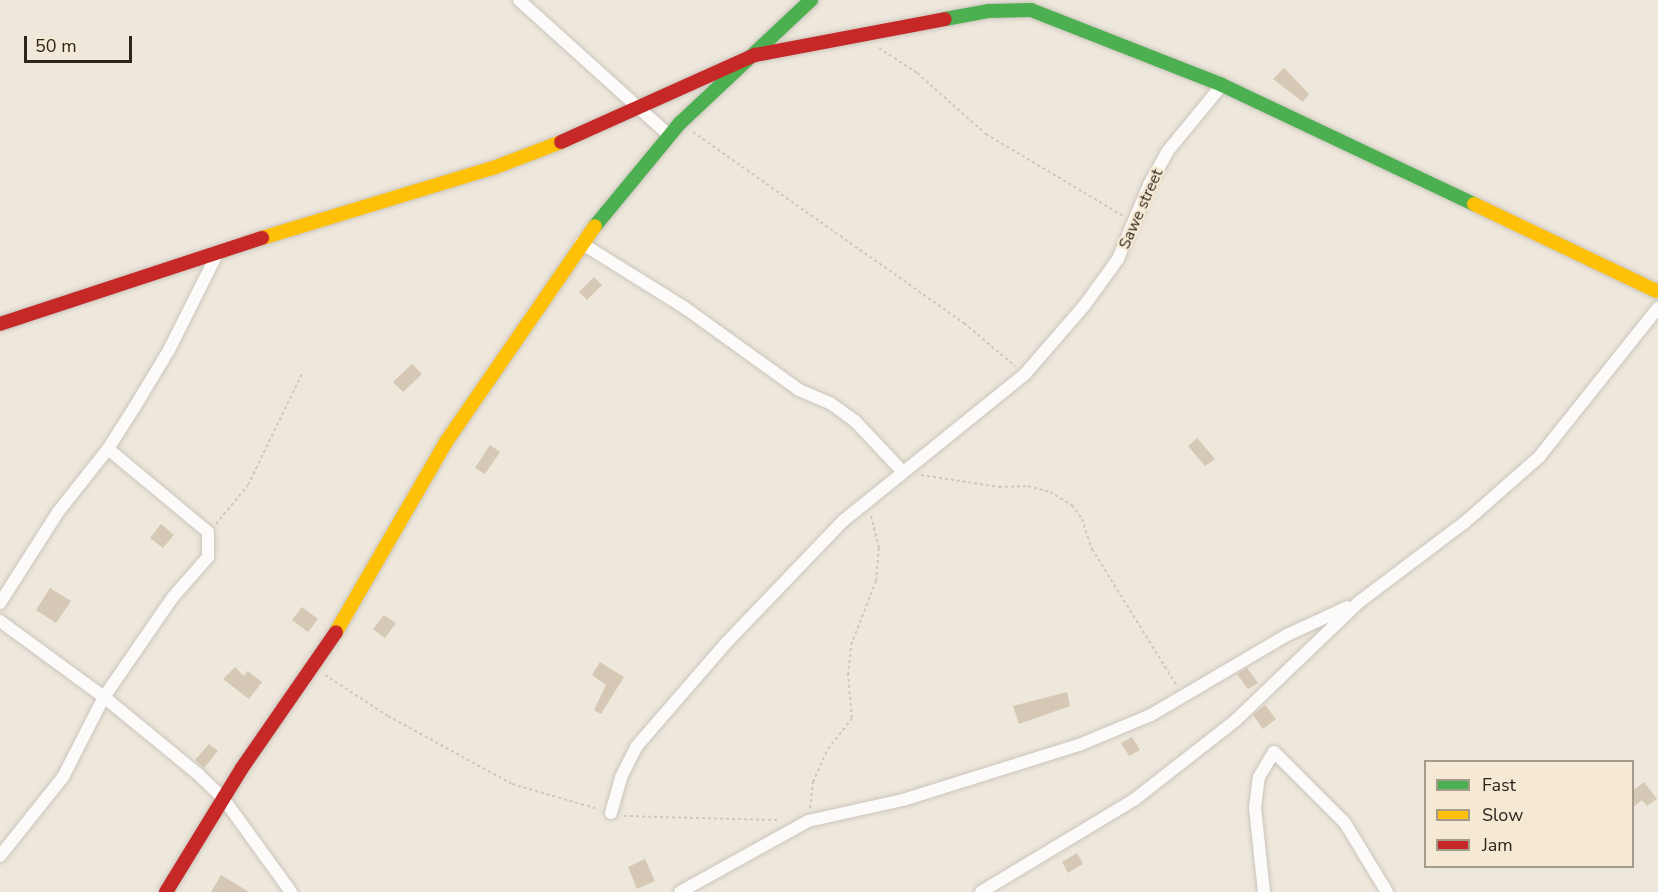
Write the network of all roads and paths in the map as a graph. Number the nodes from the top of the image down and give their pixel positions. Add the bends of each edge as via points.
1 (519, 0) edge
2 (812, 0) edge
3 (1017, 0) edge
4 (1031, 10) junction
5 (878, 48) dead end
6 (755, 56) junction
7 (1222, 85) junction
8 (639, 108) junction
9 (680, 123) junction
10 (669, 135) junction
11 (1135, 225) junction
12 (581, 243) junction
13 (217, 254) junction
14 (1657, 291) edge
15 (1658, 308) edge
16 (0, 324) edge
17 (302, 374) dead end
18 (1024, 374) junction
19 (108, 449) junction
20 (903, 472) junction
21 (869, 498) junction
22 (208, 532) junction
23 (1359, 602) junction
24 (0, 603) edge
25 (0, 621) edge
26 (314, 668) junction
27 (1183, 695) junction
28 (104, 697) junction
29 (223, 798) junction
30 (611, 813) junction
31 (808, 821) junction
32 (0, 856) edge
33 (1385, 889) edge
34 (165, 892) edge
35 (291, 892) edge
36 (680, 892) edge
37 (981, 892) edge
38 (1264, 892) edge
39 (1400, 892) edge

1 - 8 street
2 - 6 street
3 - 4 street
4 - 6 street via 989,11
4 - 7 street
5 - 11 path via 917,73 986,134
6 - 8 street
6 - 9 street
7 - 11 street, Sawe street via 1167,152 1149,184
7 - 14 street
8 - 10 street
8 - 13 street via 494,168
9 - 10 street
9 - 18 path via 935,302
10 - 12 street
11 - 18 street, Sawe street via 1118,259 1084,306
12 - 20 street via 685,308 799,390 838,409
12 - 26 street via 446,442 356,603
13 - 16 street
13 - 19 street via 169,350
15 - 23 street via 1539,457 1464,523
17 - 22 path via 248,485
18 - 20 street, Sawe street
19 - 22 street
19 - 24 street via 58,512
20 - 21 street, Sawe street
20 - 27 path via 957,482 1028,486 1050,492 1072,505 1092,549
21 - 30 street, Sawe street via 811,552 658,717 621,777
21 - 31 path via 879,548 876,581 851,645 848,675 852,718 828,749 813,782
22 - 28 street via 208,557 173,597
23 - 27 street via 1287,635
23 - 37 street via 1236,720 1187,760 1087,831
25 - 28 street
26 - 29 street
26 - 30 path via 387,716 512,784
27 - 31 street via 1151,715 1079,745 903,800
28 - 29 street
28 - 32 street via 63,777
29 - 34 street
29 - 35 street
30 - 31 path via 633,819
31 - 36 street
33 - 38 street via 1331,806 1274,752 1259,777 1255,808
33 - 39 street

